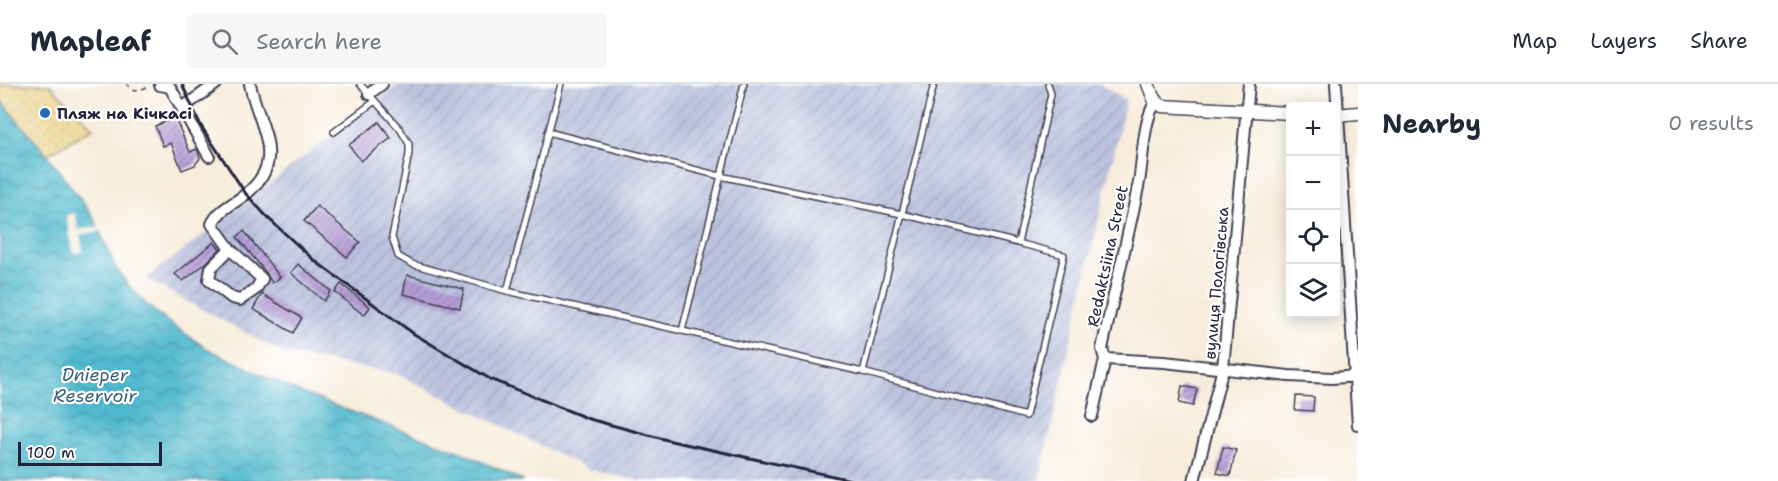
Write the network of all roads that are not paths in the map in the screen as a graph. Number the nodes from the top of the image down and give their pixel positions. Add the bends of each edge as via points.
1 (216, 84) edge
2 (250, 84) edge
3 (360, 84) edge
4 (382, 84) edge
5 (561, 84) edge
6 (744, 84) edge
7 (934, 84) edge
8 (1048, 84) edge
9 (1249, 84) edge
10 (1336, 84) edge
11 (160, 85) edge
12 (1152, 86) edge
13 (372, 98) junction
14 (1156, 102) junction
15 (1337, 102) edge
16 (182, 108) junction
17 (1247, 110) junction
18 (1286, 113) edge
19 (1358, 113) edge
20 (1340, 115) edge
21 (334, 132) dead end
22 (548, 132) junction
23 (1340, 154) edge
24 (209, 156) dead end
25 (720, 176) junction
26 (902, 214) junction
27 (1018, 243) junction
28 (230, 249) junction
29 (507, 291) junction
30 (682, 332) junction
31 (1105, 359) junction
32 (1222, 368) junction
33 (863, 372) junction
34 (1357, 376) edge
35 (1092, 416) dead end
36 (1358, 425) edge
37 (1194, 481) edge

1 - 16 street
2 - 28 street via 269,152 268,166 253,188 216,215 212,224
3 - 13 lane
4 - 13 street
5 - 22 lane
6 - 25 lane
7 - 26 lane
8 - 27 lane via 1051,94
9 - 17 street, вулиця Пологівська
10 - 15 street
11 - 16 street via 170,87
12 - 14 street
13 - 21 lane
13 - 29 lane via 409,144 392,237 398,256 412,264
14 - 17 street via 1167,106
14 - 31 street, Redaktsiina Street via 1150,115 1102,349
16 - 24 street
17 - 18 street
17 - 32 street, вулиця Пологівська
19 - 20 street
22 - 25 lane
22 - 29 lane
23 - 34 street
25 - 26 lane
25 - 30 lane
26 - 27 lane
26 - 33 lane
27 - 33 lane via 1064,255 1026,416
28 - 28 street via 262,279 256,289 240,300 209,280 211,268
29 - 30 lane
30 - 33 lane
31 - 32 street
31 - 35 street, Redaktsiina Street
32 - 34 street via 1289,376
32 - 37 street, вулиця Пологівська
34 - 36 street

